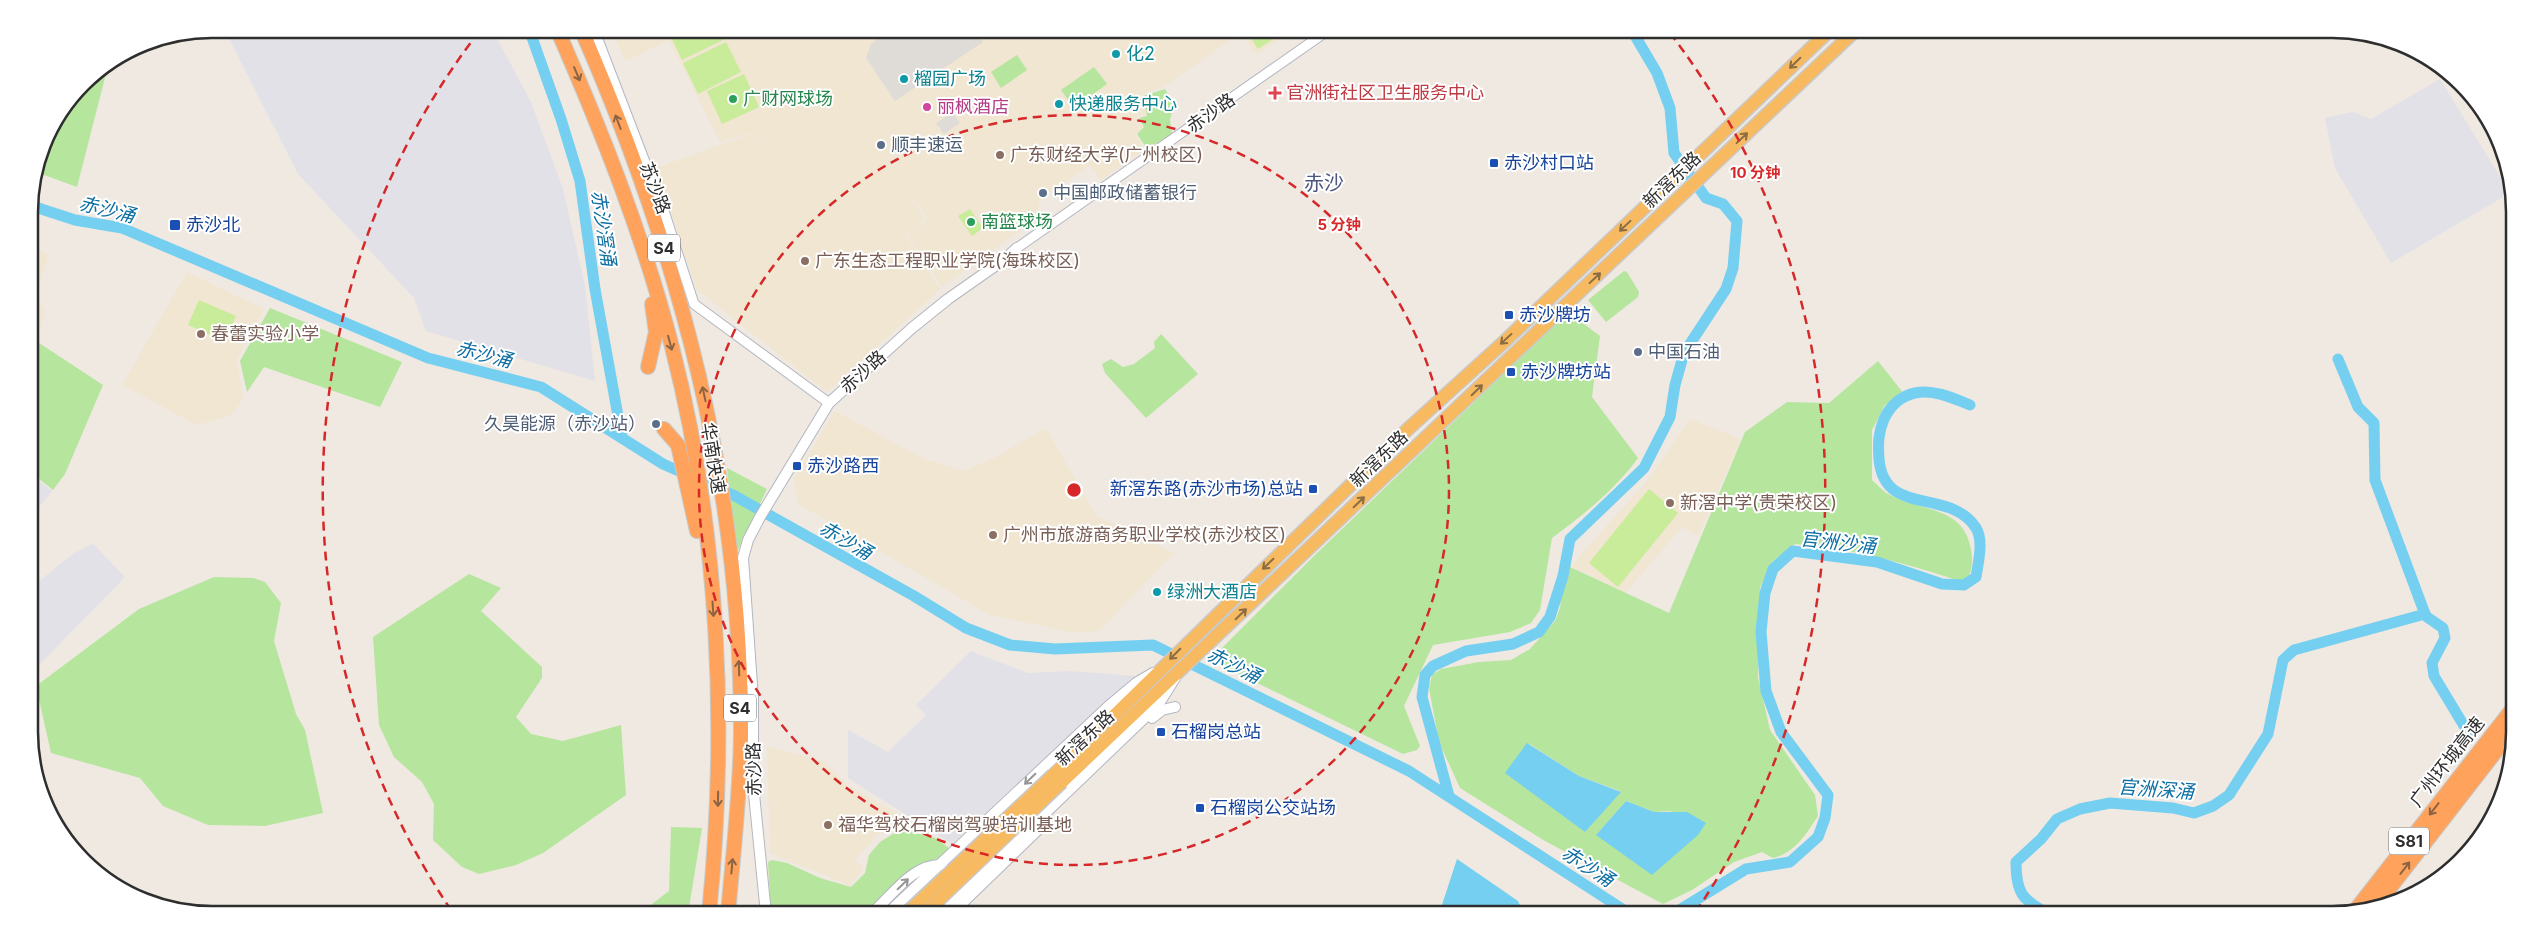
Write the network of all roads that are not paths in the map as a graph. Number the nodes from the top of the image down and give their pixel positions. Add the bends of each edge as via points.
1 (562, 38) edge
2 (585, 38) edge
3 (597, 38) edge
4 (1317, 38) edge
5 (1822, 38) edge
6 (1847, 38) edge
7 (640, 244) junction
8 (1017, 248) joint
9 (648, 367) dead end
10 (827, 401) junction
11 (664, 429) dead end
12 (689, 463) junction
13 (1160, 669) junction
14 (1176, 676) junction
15 (1166, 696) junction
16 (2506, 714) edge
17 (2506, 719) edge
18 (2505, 744) edge
19 (2470, 774) junction
20 (1058, 779) junction
21 (961, 845) junction
22 (941, 864) junction
23 (989, 867) junction
24 (923, 881) junction
25 (980, 881) junction
26 (2381, 898) edge
27 (953, 901) junction
28 (2362, 903) edge
29 (710, 906) edge
30 (729, 906) edge
31 (765, 906) edge
32 (880, 906) edge
33 (896, 906) edge
34 (915, 906) edge
35 (932, 906) edge
36 (948, 906) edge
37 (958, 906) edge

1 -> 7 highway, 华南快速 / S4
30 -> 2 highway, 华南快速 / S4 via 741,738 735,603 720,476 700,373 666,254
3 - 10 street, 苏沙路 via 665,214 694,304
4 - 8 street, 赤沙路
5 -> 13 highway, 新滘东路 via 1455,384
14 -> 6 highway, 新滘东路
7 - 9 highway via 656,332
7 -> 12 highway, 华南快速 / S4 via 671,345 687,415
8 - 10 main road, 赤沙路 via 1005,260 948,299
10 - 31 main road, 赤沙路 via 792,468 760,517 743,558 753,699 753,784
11 - 12 highway via 677,442
12 -> 29 highway, 华南快速 / S4 via 711,585 719,750 718,814
13 - 20 highway, 新滘东路
13 -> 21 main road via 1136,683 1111,704
14 - 15 main road
14 - 20 highway, 新滘东路
15 - 23 main road
15 - 25 main road via 1175,708 1168,707 1156,714
16 - 19 highway
17 - 19 highway, 广州环城高速 / S81
18 - 19 highway
26 -> 19 highway, 广州环城高速 / S81
19 -> 28 highway, 广州环城高速 / S81
20 - 34 highway, 新滘东路, bridge
20 - 35 highway, 新滘东路, bridge
21 - 22 main road
21 - 23 main road via 958,858 962,867 975,871
22 - 24 main road
22 - 25 main road
32 -> 22 main road via 920,870
23 - 25 main road
24 - 27 main road via 935,874 946,874 954,883
24 - 33 main road
25 - 27 main road
25 - 37 main road
27 - 36 main road

